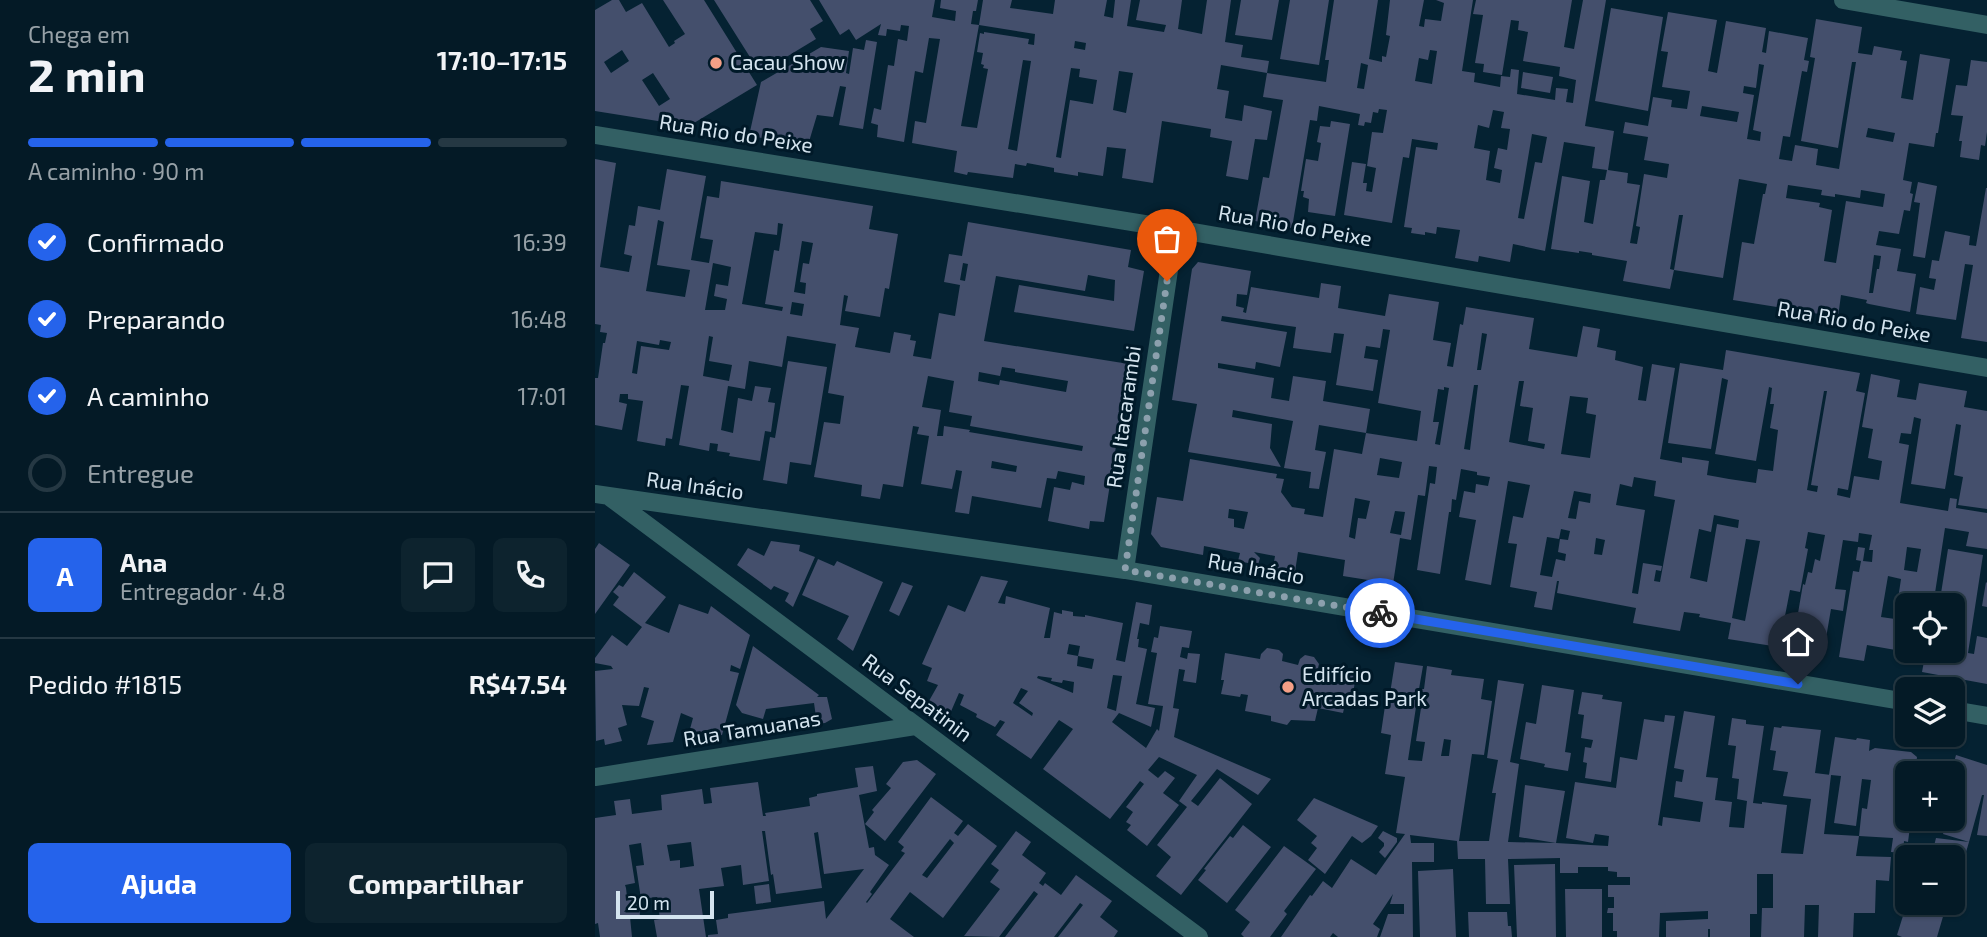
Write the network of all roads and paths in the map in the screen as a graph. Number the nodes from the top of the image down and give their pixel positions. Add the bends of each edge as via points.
1 (1843, 0) edge
2 (1987, 25) edge
3 (595, 135) edge
4 (1175, 229) junction
5 (1987, 368) edge
6 (601, 495) edge
7 (1125, 570) junction
8 (1895, 700) edge
9 (1965, 712) edge
10 (1987, 716) edge
11 (915, 726) junction
12 (595, 777) edge
13 (1199, 937) edge

1 - 2 street
3 - 4 street, Rua Rio do Peixe
4 - 5 street, Rua Rio do Peixe
4 - 7 street, Rua Itacarambi
6 - 7 street, Rua Inácio
6 - 11 street, Rua Sepatinin
7 - 8 street, Rua Inácio
9 - 10 street
11 - 12 street, Rua Tamuanas
11 - 13 street, Rua Sepatinin

